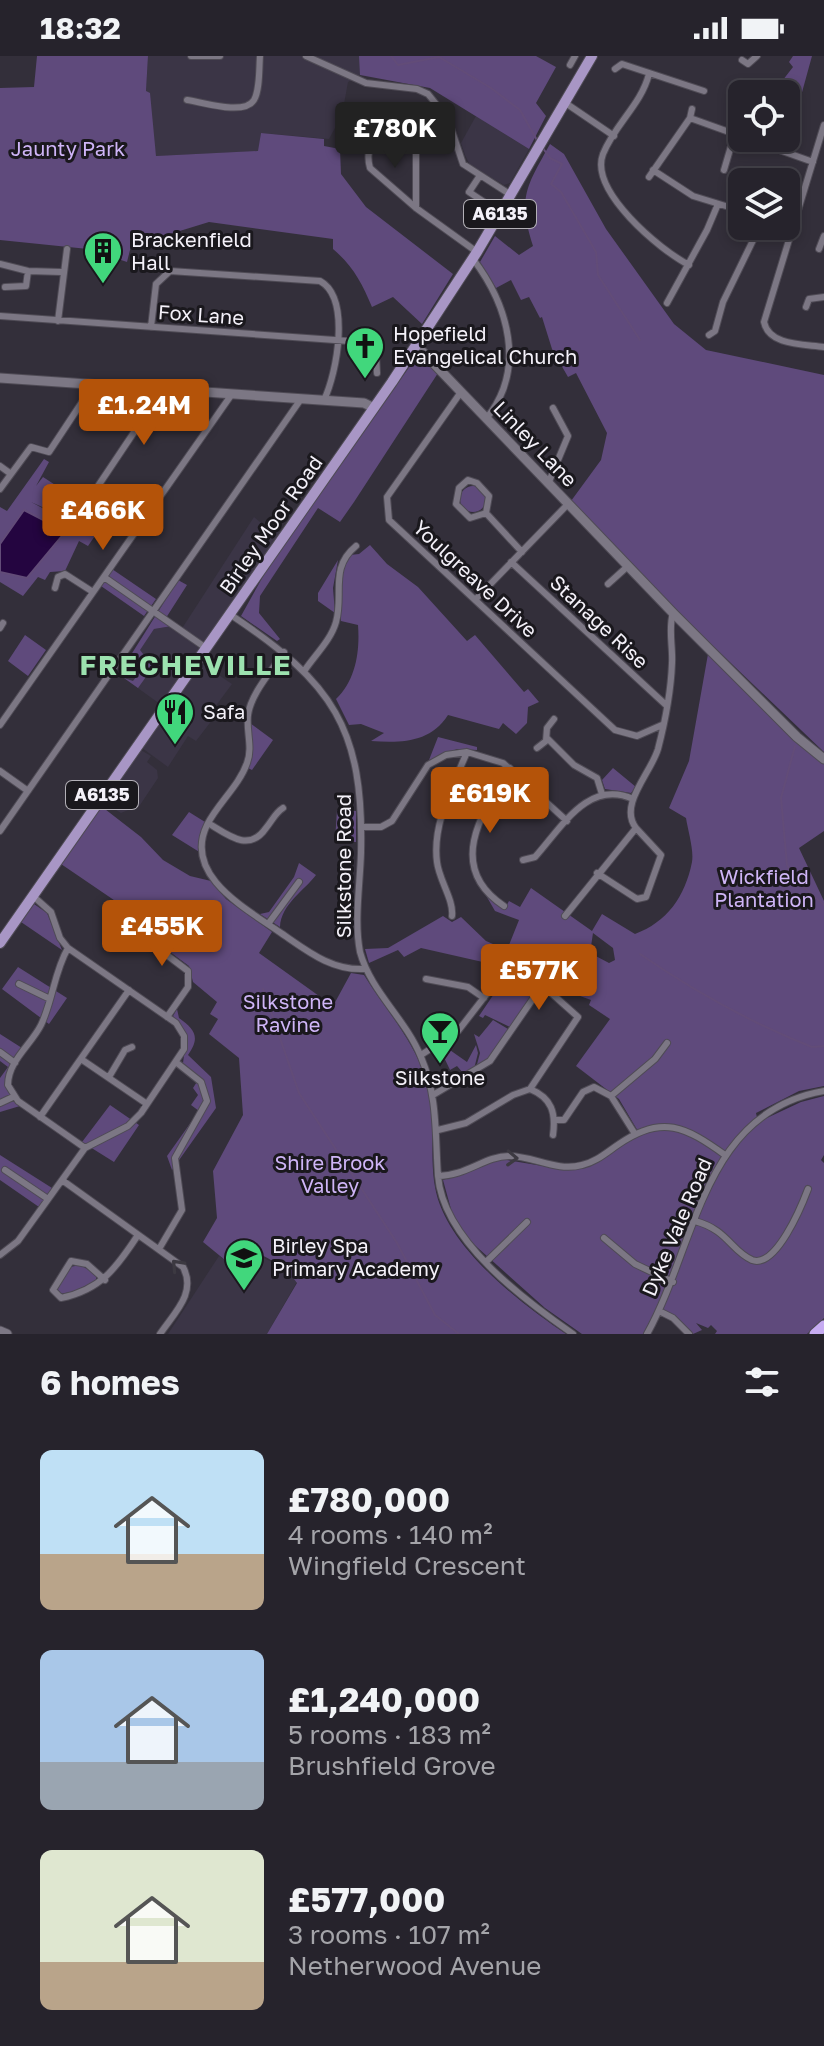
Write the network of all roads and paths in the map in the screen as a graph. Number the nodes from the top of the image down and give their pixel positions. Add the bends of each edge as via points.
1 (191, 56) edge
2 (220, 56) edge
3 (260, 56) edge
4 (306, 56) edge
5 (575, 56) edge
6 (592, 56) edge
7 (757, 56) edge
8 (742, 60) dead end
9 (570, 65) dead end
10 (615, 69) dead end
11 (649, 74) junction
12 (695, 97) dead end
13 (187, 100) dead end
14 (567, 104) junction
15 (692, 109) dead end
16 (690, 118) junction
17 (824, 125) edge
18 (728, 134) edge
19 (614, 136) junction
20 (730, 152) edge
21 (783, 152) edge
22 (813, 162) junction
23 (727, 167) dead end
24 (479, 177) junction
25 (511, 195) junction
26 (484, 202) dead end
27 (718, 204) junction
28 (728, 207) edge
29 (416, 208) junction
30 (824, 236) edge
31 (753, 240) edge
32 (67, 249) dead end
33 (819, 249) dead end
34 (475, 256) junction
35 (0, 264) edge
36 (689, 265) junction
37 (28, 271) junction
38 (61, 272) junction
39 (5, 287) dead end
40 (824, 297) edge
41 (667, 303) dead end
42 (806, 307) dead end
43 (0, 316) edge
44 (58, 321) junction
45 (151, 327) junction
46 (709, 335) dead end
47 (336, 341) junction
48 (416, 345) junction
49 (824, 347) edge
50 (377, 373) dead end
51 (0, 378) edge
52 (94, 384) junction
53 (163, 389) junction
54 (461, 392) junction
55 (232, 394) junction
56 (301, 399) junction
57 (324, 400) junction
58 (374, 408) junction
59 (553, 408) dead end
60 (486, 419) junction
61 (0, 466) edge
62 (11, 474) junction
63 (548, 484) junction
64 (0, 489) edge
65 (94, 492) dead end
66 (568, 504) junction
67 (486, 513) junction
68 (356, 546) dead end
69 (522, 552) junction
70 (511, 562) junction
71 (628, 566) junction
72 (104, 577) junction
73 (608, 584) dead end
74 (55, 588) dead end
75 (93, 592) junction
76 (475, 600) junction
77 (153, 611) junction
78 (673, 613) junction
79 (231, 615) junction
80 (207, 649) junction
81 (284, 652) junction
82 (305, 670) junction
83 (666, 705) junction
84 (554, 719) dead end
85 (0, 725) edge
86 (662, 725) junction
87 (547, 738) junction
88 (537, 748) dead end
89 (467, 752) junction
90 (824, 759) edge
91 (510, 768) junction
92 (0, 771) edge
93 (28, 791) junction
94 (602, 794) junction
95 (633, 799) junction
96 (283, 808) dead end
97 (567, 821) junction
98 (208, 823) junction
99 (361, 827) junction
100 (636, 828) junction
101 (0, 831) edge
102 (523, 860) dead end
103 (597, 873) junction
104 (299, 882) dead end
105 (33, 896) junction
106 (504, 906) dead end
107 (452, 916) dead end
108 (565, 916) dead end
109 (268, 924) junction
110 (127, 925) dead end
111 (0, 943) edge
112 (68, 948) junction
113 (365, 969) junction
114 (426, 979) dead end
115 (502, 979) dead end
116 (19, 984) dead end
117 (129, 990) junction
118 (484, 998) junction
119 (50, 999) junction
120 (167, 1017) junction
121 (667, 1043) dead end
122 (132, 1047) dead end
123 (0, 1052) edge
124 (421, 1055) junction
125 (81, 1059) junction
126 (15, 1063) junction
127 (177, 1063) junction
128 (109, 1077) junction
129 (530, 1089) junction
130 (824, 1091) edge
131 (433, 1095) junction
132 (611, 1096) junction
133 (13, 1097) junction
134 (0, 1103) edge
135 (147, 1104) junction
136 (40, 1117) junction
137 (555, 1120) junction
138 (438, 1130) junction
139 (635, 1134) junction
140 (553, 1135) dead end
141 (85, 1148) junction
142 (725, 1155) junction
143 (5, 1170) dead end
144 (438, 1176) junction
145 (62, 1180) junction
146 (808, 1189) dead end
147 (48, 1199) junction
148 (695, 1221) junction
149 (527, 1222) dead end
150 (138, 1235) junction
151 (604, 1238) dead end
152 (159, 1249) junction
153 (0, 1255) edge
154 (487, 1261) junction
155 (105, 1280) junction
156 (673, 1282) junction
157 (659, 1311) junction
158 (824, 1326) edge
159 (0, 1331) edge
160 (7, 1334) edge
161 (160, 1334) edge
162 (573, 1334) edge
163 (647, 1334) edge
164 (689, 1334) edge
165 (815, 1334) edge

1 - 2 street
3 - 13 street via 251,103 239,107
4 - 24 street via 366,83 428,94 448,119 463,164
5 - 9 street
6 - 14 main road, A6135
7 - 8 street via 748,64
10 - 11 street via 622,64
11 - 12 street via 701,90
11 - 19 street via 637,104
14 - 19 street
14 - 25 main road, Birley Moor Road / A6135
15 - 16 street
16 - 18 street
16 - 27 street via 651,173
17 - 22 street
19 - 36 street via 601,162 605,179 643,234
20 - 23 street
21 - 22 street
22 - 49 street via 764,317 766,330 776,339
24 - 25 street
24 - 26 street via 469,192
25 - 34 main road, Birley Moor Road / A6135
27 - 28 street
27 - 36 street
29 - 29 street via 368,164 381,127 392,125 416,145
29 - 34 street
30 - 33 street
31 - 46 street
32 - 38 street
34 - 48 main road, Birley Moor Road / A6135
34 - 60 street via 501,305 510,343 501,394
35 - 37 street
36 - 41 street
37 - 38 street
37 - 39 street via 26,286
38 - 44 street
40 - 42 street via 809,295
43 - 44 street, Fox Lane
44 - 45 street, Fox Lane
45 - 47 street, Fox Lane
45 - 47 street via 154,291 164,274 178,269 213,271 324,283 338,306
47 - 50 street, Fox Lane via 368,345 376,355
47 - 57 street via 334,377
48 - 54 street, Linley Lane
48 - 58 main road, Birley Moor Road / A6135
51 - 52 street
52 - 53 street
52 - 62 street via 49,452 31,447
53 - 55 street
53 - 65 street
54 - 60 street, Linley Lane
54 - 76 street, Youlgreave Drive via 391,492 386,510 392,524
55 - 56 street
55 - 72 street
56 - 57 street
56 - 77 street
57 - 58 street
58 - 79 main road, Birley Moor Road / A6135
59 - 63 street via 568,440
60 - 63 street, Linley Lane
61 - 62 street
62 - 64 street
63 - 66 street, Linley Lane
66 - 69 street
66 - 71 street, Linley Lane
67 - 67 street via 470,518 456,504 456,494 468,480 489,496
67 - 69 street
68 - 82 street via 338,574 334,628
69 - 70 street
70 - 76 street
70 - 83 street, Stanage Rise
71 - 73 street
71 - 78 street, Linley Lane
72 - 75 street
72 - 77 street
74 - 75 street via 65,574
75 - 85 street
76 - 86 street, Youlgreave Drive via 615,730 637,736
77 - 80 street
77 - 93 street
78 - 83 street
78 - 90 street, Linley Lane
79 - 80 main road, Birley Moor Road / A6135
79 - 81 street, Silkstone Road
80 - 105 main road, Birley Moor Road / A6135
81 - 82 street, Silkstone Road
81 - 98 street via 250,707 246,767
82 - 99 street, Silkstone Road via 348,736 361,788
83 - 86 street
84 - 87 street
86 - 95 street via 651,769
87 - 88 street
87 - 94 street via 574,765 597,778
89 - 91 street via 495,758
89 - 99 street via 428,765 392,821
89 - 107 street via 440,822 436,850
91 - 97 street
91 - 106 street via 475,830 472,852 484,888
92 - 93 street
93 - 101 street
94 - 95 street
94 - 97 street via 586,801
95 - 100 street via 629,815
96 - 98 street via 260,836 248,842
97 - 102 street via 535,857
98 - 109 street via 204,854 213,879
99 - 113 street, Silkstone Road via 358,934
100 - 103 street
100 - 103 street via 661,855 646,897 637,899
103 - 108 street
104 - 109 street
105 - 111 main road, Birley Moor Road / A6135
105 - 112 street via 51,912
109 - 113 street via 326,962
110 - 120 street via 188,971 188,987
112 - 117 street
112 - 119 street
113 - 124 street, Silkstone Road
114 - 118 street via 468,987
115 - 118 street
116 - 119 street
117 - 120 street
117 - 125 street
118 - 124 street via 448,1041
119 - 126 street
120 - 127 street via 184,1036
121 - 132 street
122 - 128 street
123 - 126 street
124 - 131 street, Silkstone Road
125 - 128 street
125 - 136 street
126 - 133 street via 8,1078
127 - 135 street
127 - 152 street via 201,1082 207,1101 175,1158 182,1210
128 - 135 street
129 - 131 street via 578,1017 550,992 539,990 490,1061
129 - 137 street via 548,1101
129 - 138 street via 466,1123
130 - 142 street, Dyke Vale Road via 768,1112
131 - 138 street, Silkstone Road
132 - 137 street via 589,1088 564,1120
132 - 139 street
133 - 134 street
133 - 136 street
135 - 141 street via 128,1126
136 - 141 street
137 - 140 street
138 - 144 street, Silkstone Road
139 - 142 street via 657,1127 681,1128
144 -> 139 street via 468,1172 510,1156 557,1167 581,1166
141 - 145 street
142 - 148 street, Dyke Vale Road
143 - 147 street
144 - 154 street, Silkstone Road via 449,1217
145 - 147 street
145 - 150 street
146 - 148 street via 792,1227 759,1260 719,1230
147 - 153 street via 18,1241
148 - 156 street, Dyke Vale Road
149 - 154 street
150 - 152 street
150 - 155 street
151 - 156 street via 635,1264
161 -> 152 street via 184,1299 188,1280 183,1267
154 - 162 street, Silkstone Road
155 - 155 street via 65,1297 53,1290 71,1261 87,1264
156 - 157 street, Dyke Vale Road
157 - 163 street, Dyke Vale Road
157 - 164 street
158 - 165 highway
159 - 160 street

